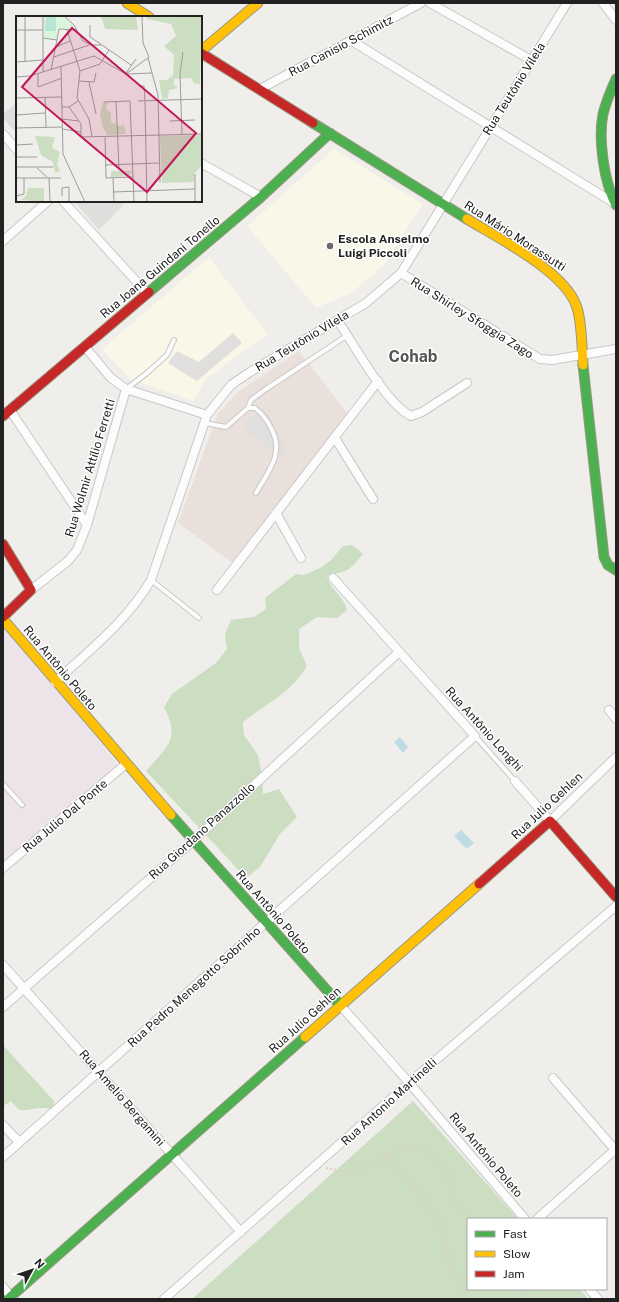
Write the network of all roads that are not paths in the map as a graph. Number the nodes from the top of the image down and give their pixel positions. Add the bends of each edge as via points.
1 (127, 3) edge
2 (258, 3) edge
3 (422, 3) edge
4 (430, 3) edge
5 (567, 3) edge
6 (603, 3) edge
7 (147, 16) edge
8 (616, 20) edge
9 (352, 41) junction
10 (202, 51) edge
11 (202, 53) edge
12 (531, 60) junction
13 (616, 79) edge
14 (260, 89) junction
15 (490, 128) junction
16 (330, 133) junction
17 (3, 134) edge
18 (16, 149) edge
19 (202, 164) edge
20 (261, 197) junction
21 (47, 202) edge
22 (64, 202) edge
23 (444, 204) junction
24 (615, 204) edge
25 (3, 241) edge
26 (401, 273) junction
27 (147, 293) junction
28 (337, 320) junction
29 (348, 335) junction
30 (174, 340) dead end
31 (85, 347) junction
32 (616, 349) edge
33 (582, 355) junction
34 (378, 381) junction
35 (467, 383) dead end
36 (126, 389) junction
37 (248, 408) junction
38 (7, 413) edge
39 (205, 419) junction
40 (335, 438) junction
41 (256, 493) dead end
42 (374, 499) dead end
43 (276, 513) junction
44 (87, 525) junction
45 (3, 544) edge
46 (301, 558) dead end
47 (616, 570) edge
48 (333, 578) dead end
49 (151, 580) junction
50 (31, 590) junction
51 (217, 590) dead end
52 (3, 618) edge
53 (199, 618) dead end
54 (399, 652) junction
55 (55, 682) junction
56 (608, 710) dead end
57 (616, 719) edge
58 (475, 736) junction
59 (616, 757) edge
60 (126, 764) junction
61 (515, 781) joint
62 (3, 784) edge
63 (22, 806) dead end
64 (550, 821) junction
65 (194, 840) junction
66 (3, 868) edge
67 (616, 897) edge
68 (616, 906) edge
69 (266, 922) junction
70 (3, 965) edge
71 (24, 988) junction
72 (340, 1005) junction
73 (3, 1007) edge
74 (100, 1072) junction
75 (553, 1078) dead end
76 (409, 1083) junction
77 (3, 1125) edge
78 (19, 1142) junction
79 (616, 1150) edge
80 (172, 1154) junction
81 (3, 1157) edge
82 (524, 1218) edge
83 (538, 1218) edge
84 (241, 1232) junction
85 (3, 1287) edge
86 (590, 1290) edge
87 (11, 1298) edge
88 (164, 1299) edge
89 (598, 1299) edge

1 - 7 street
2 - 10 street
3 - 9 street, Rua Canisio Schimitz
4 - 12 street
5 - 12 street, Rua Teutônio Vilela
6 - 8 street
9 - 14 street, Rua Canisio Schimitz
9 - 15 street
11 - 14 street, Rua Mário Morassutti
12 - 15 street, Rua Teutônio Vilela
13 - 24 street via 605,102 601,122 606,174
14 - 16 street, Rua Mário Morassutti
15 - 23 street, Rua Teutônio Vilela
15 - 24 street
16 - 20 street, Rua Joana Guindani Tonello
16 - 23 street, Rua Mário Morassutti
17 - 18 street
19 - 20 street
20 - 27 street, Rua Joana Guindani Tonello
21 - 25 street
22 - 27 street
23 - 26 street, Rua Teutônio Vilela
23 - 33 street, Rua Mário Morassutti via 562,281 572,292 577,306
26 - 28 street, Rua Teutônio Vilela via 366,303
26 - 33 street, Rua Shirley Sfoggia Zago via 540,359 552,360
27 - 31 street, Rua Joana Guindani Tonello
28 - 29 street
28 - 39 street, Rua Teutônio Vilela via 231,385
29 - 34 street
29 - 37 lane via 266,389 251,400
30 - 36 lane via 167,354
31 - 36 street via 111,378
31 - 38 street, Rua Joana Guindani Tonello
32 - 33 street, Rua Shirley Sfoggia Zago
33 - 47 street, Rua Mário Morassutti via 604,557 608,565
34 - 35 street via 395,404 411,416 422,412
34 - 40 street
36 - 39 street
36 - 44 street, Rua Wolmir Attílio Ferretti
37 - 39 lane via 226,427
37 - 41 lane via 255,408 262,413 277,440 276,458
38 - 44 street
39 - 49 street, Rua Teutônio Vilela
40 - 42 street
40 - 43 street
43 - 46 street
43 - 51 street
44 - 50 street, Rua Wolmir Attílio Ferretti via 73,557
45 - 50 street
48 - 54 street, Rua Antônio Longhi
49 - 53 lane
49 - 55 street, Rua Teutônio Vilela via 125,618
50 - 52 street, Rua Wolmir Attílio Ferretti
52 - 55 street, Rua Antônio Poleto
54 - 58 street, Rua Antônio Longhi
54 - 65 street, Rua Giordano Panazzollo
55 - 60 street, Rua Antônio Poleto
56 - 57 street
58 - 61 lane, Rua Antônio Longhi
58 - 69 street, Rua Pedro Menegotto Sobrinho
59 - 64 street, Rua Julio Gehlen
60 - 65 street, Rua Antônio Poleto
60 - 66 street, Rua Julio Dal Ponte
61 - 64 street, Rua Antônio Longhi
62 - 63 lane
64 - 67 street, Rua Antônio Longhi
64 - 72 street, Rua Julio Gehlen
65 - 69 street, Rua Antônio Poleto
65 - 71 street, Rua Giordano Panazzollo
68 - 76 street, Rua Antonio Martinelli
69 - 72 street, Rua Antônio Poleto
69 - 74 street, Rua Pedro Menegotto Sobrinho
70 - 71 street, Rua Amelio Bergamini
71 - 73 street, Rua Giordano Panazzollo
71 - 74 street, Rua Amelio Bergamini
72 - 76 street, Rua Antônio Poleto
72 - 80 street, Rua Julio Gehlen
74 - 78 street, Rua Pedro Menegotto Sobrinho
74 - 80 street, Rua Amelio Bergamini
75 - 79 street
76 - 82 street, Rua Antônio Poleto
76 - 84 street, Rua Antonio Martinelli
77 - 78 street
78 - 81 street, Rua Pedro Menegotto Sobrinho
79 - 83 street
80 - 84 street, Rua Amelio Bergamini
80 - 87 street, Rua Julio Gehlen
84 - 88 street, Rua Antonio Martinelli
85 - 87 street
86 - 89 street

